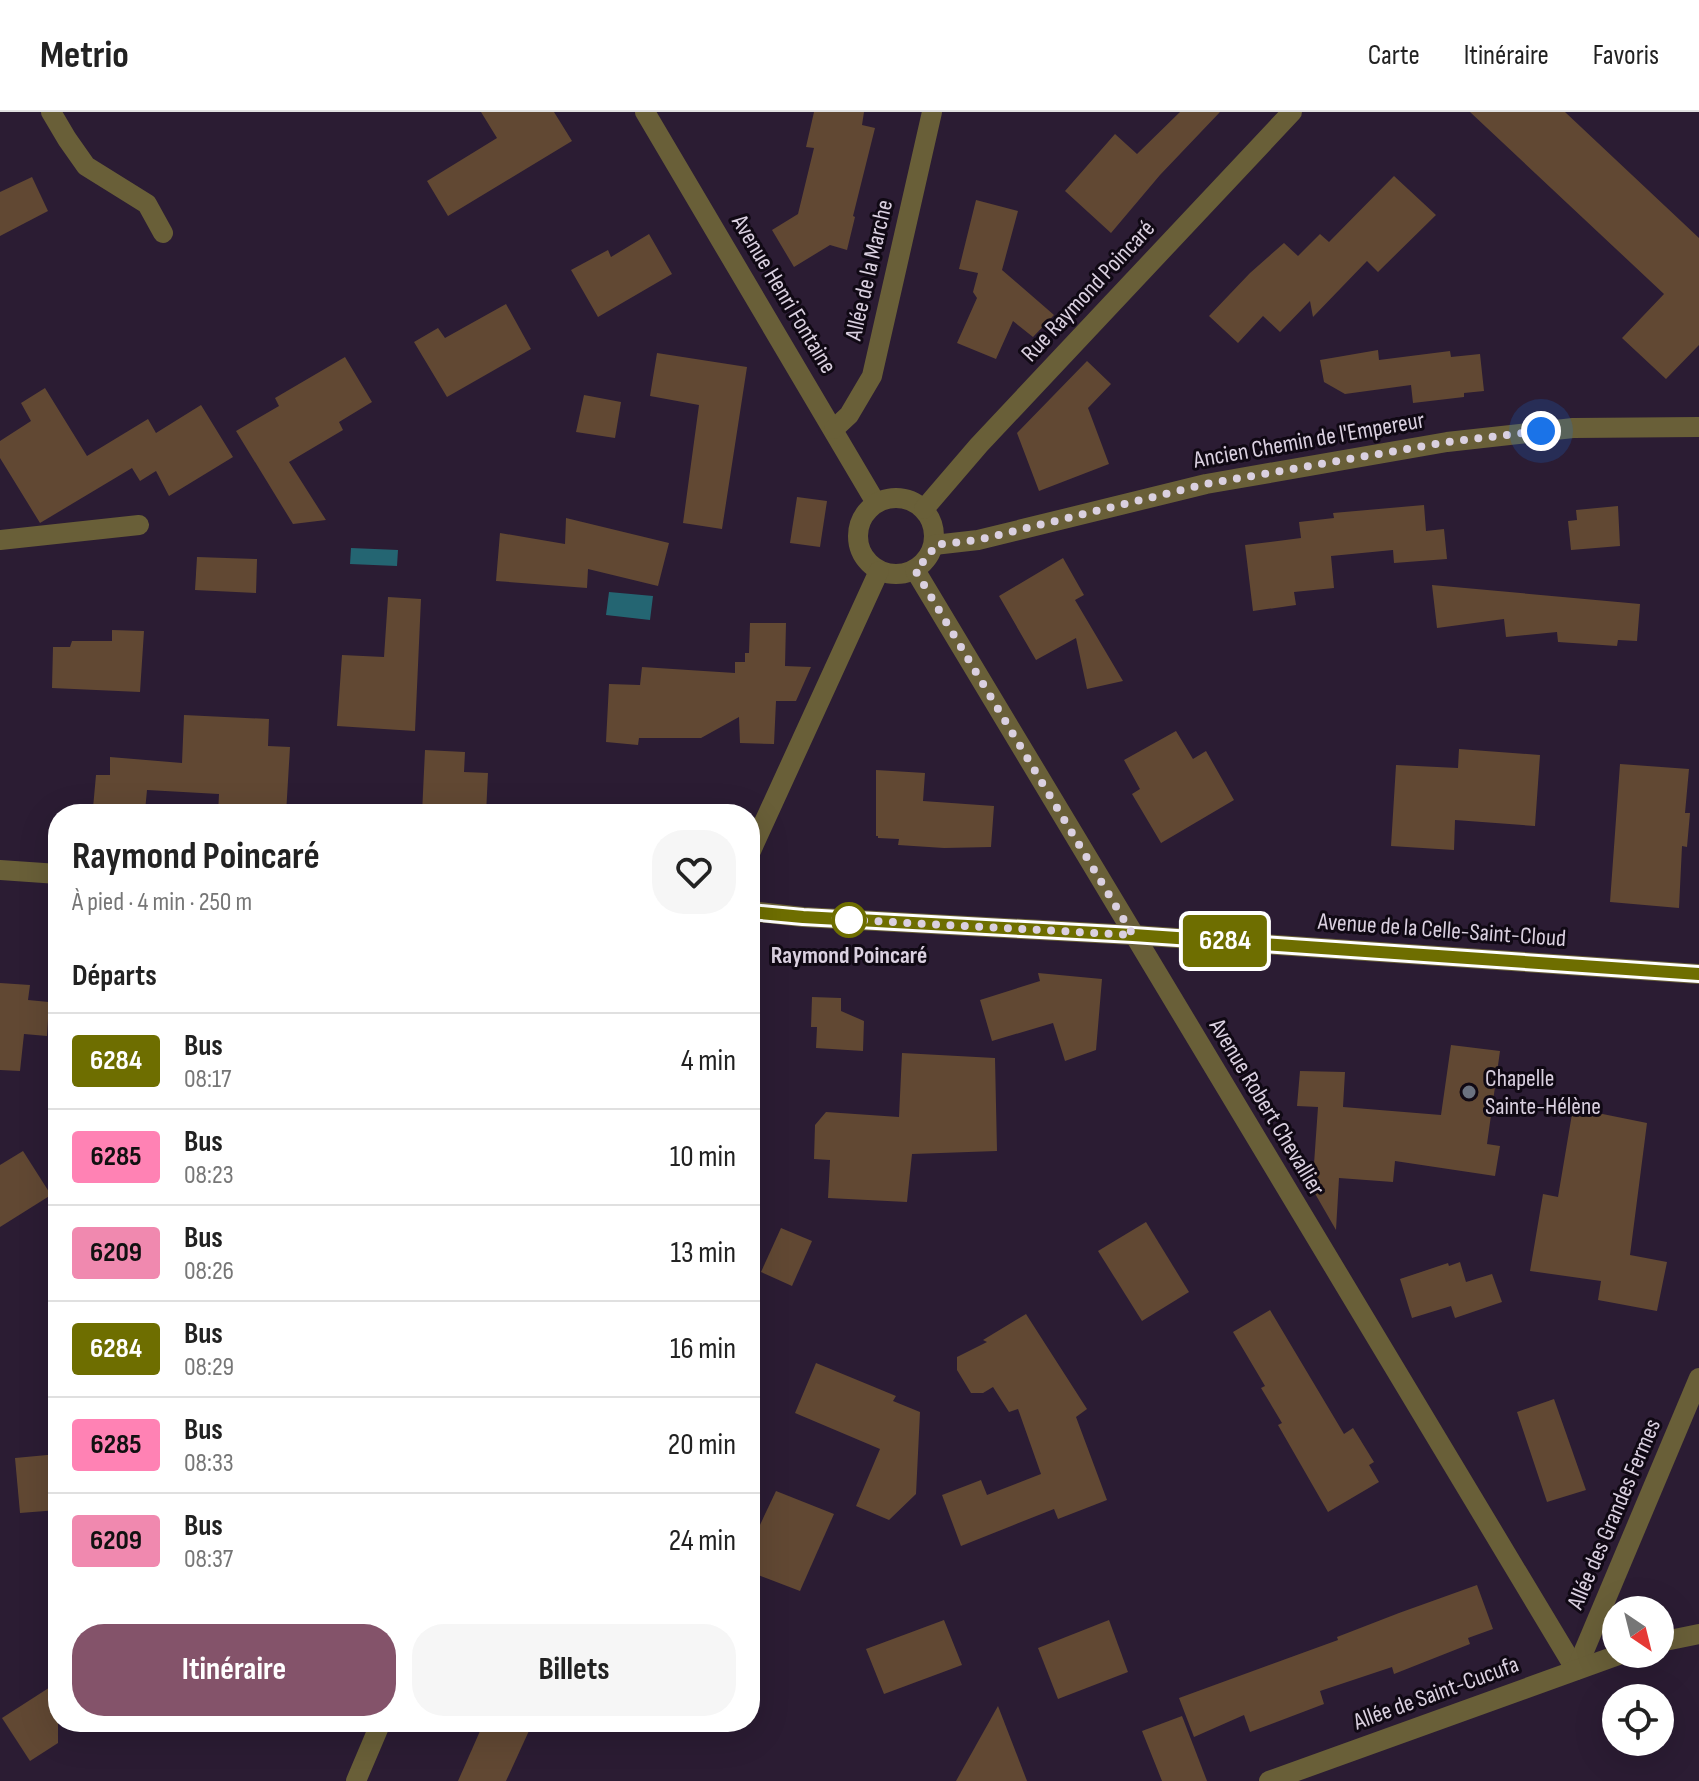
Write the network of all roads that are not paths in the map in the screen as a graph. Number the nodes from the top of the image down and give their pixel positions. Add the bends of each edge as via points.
1 (51, 112) edge
2 (645, 112) edge
3 (932, 112) edge
4 (1292, 112) edge
5 (163, 233) dead end
6 (1699, 427) edge
7 (834, 429) junction
8 (876, 503) junction
9 (924, 509) junction
10 (139, 525) dead end
11 (0, 540) edge
12 (934, 545) junction
13 (915, 570) junction
14 (879, 571) junction
15 (760, 831) edge
16 (0, 870) edge
17 (48, 873) edge
18 (760, 912) edge
19 (1133, 935) junction
20 (1699, 974) edge
21 (1699, 1378) edge
22 (1699, 1634) edge
23 (1674, 1639) edge
24 (1602, 1661) edge
25 (1576, 1670) junction
26 (377, 1732) edge
27 (356, 1781) edge
28 (1269, 1781) edge

1 - 5 street via 86,166 147,204
2 - 7 street, Avenue Henri Fontaine
3 - 7 street, Allée de la Marche via 872,376 849,415
4 - 9 street, Rue Raymond Poincaré
6 - 12 street, Ancien Chemin de l'Empereur via 1573,428 1447,442 1206,484 978,540
7 - 8 street, Avenue Henri Fontaine
8 - 9 street via 901,497
8 - 14 street via 861,520 858,544
9 - 12 street via 935,532
10 - 11 street
12 - 13 street
13 - 14 street
13 - 19 street, Avenue Robert Chevallier
14 - 15 street
16 - 17 street
18 - 19 street, Avenue de la Celle-Saint-Cloud
19 - 20 street, Avenue de la Celle-Saint-Cloud
19 - 25 street, Avenue Robert Chevallier
21 - 25 street, Allée des Grandes Fermes
22 - 23 street
24 - 25 street, Allée de Saint-Cucufa
25 - 28 street, Allée de Saint-Cucufa
26 - 27 street

